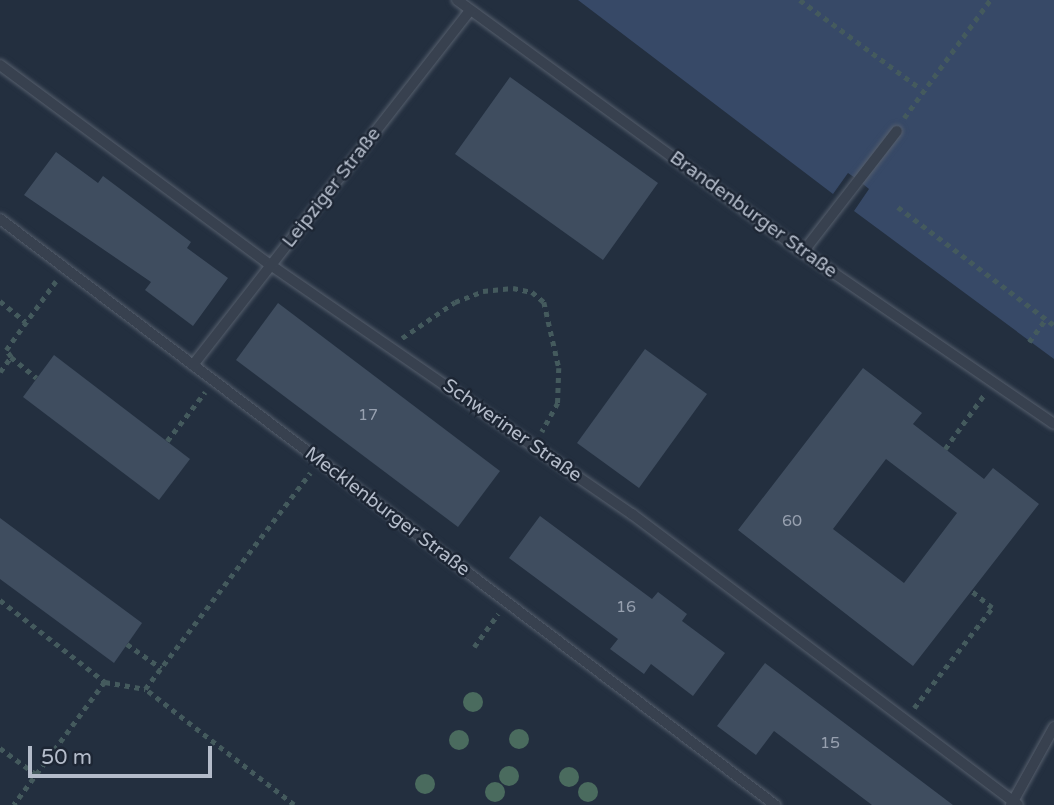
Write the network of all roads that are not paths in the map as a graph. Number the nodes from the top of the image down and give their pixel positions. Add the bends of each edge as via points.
1 (457, 0) edge
2 (470, 10) junction
3 (0, 65) edge
4 (897, 131) road end
5 (0, 219) edge
6 (803, 252) junction
7 (272, 266) junction
8 (193, 365) junction
9 (1054, 424) edge
10 (1054, 727) edge
11 (1014, 804) edge
12 (775, 805) edge

1 - 2 lane, Brandenburger Straße
2 - 6 lane, Brandenburger Straße
2 - 7 lane, Leipziger Straße
3 - 7 lane, Schweriner Straße
4 - 6 lane
5 - 8 lane, Mecklenburger Straße
6 - 9 lane, Brandenburger Straße
7 - 8 lane, Leipziger Straße
7 - 11 lane, Schweriner Straße via 632,514
8 - 12 lane, Mecklenburger Straße
10 - 11 lane

